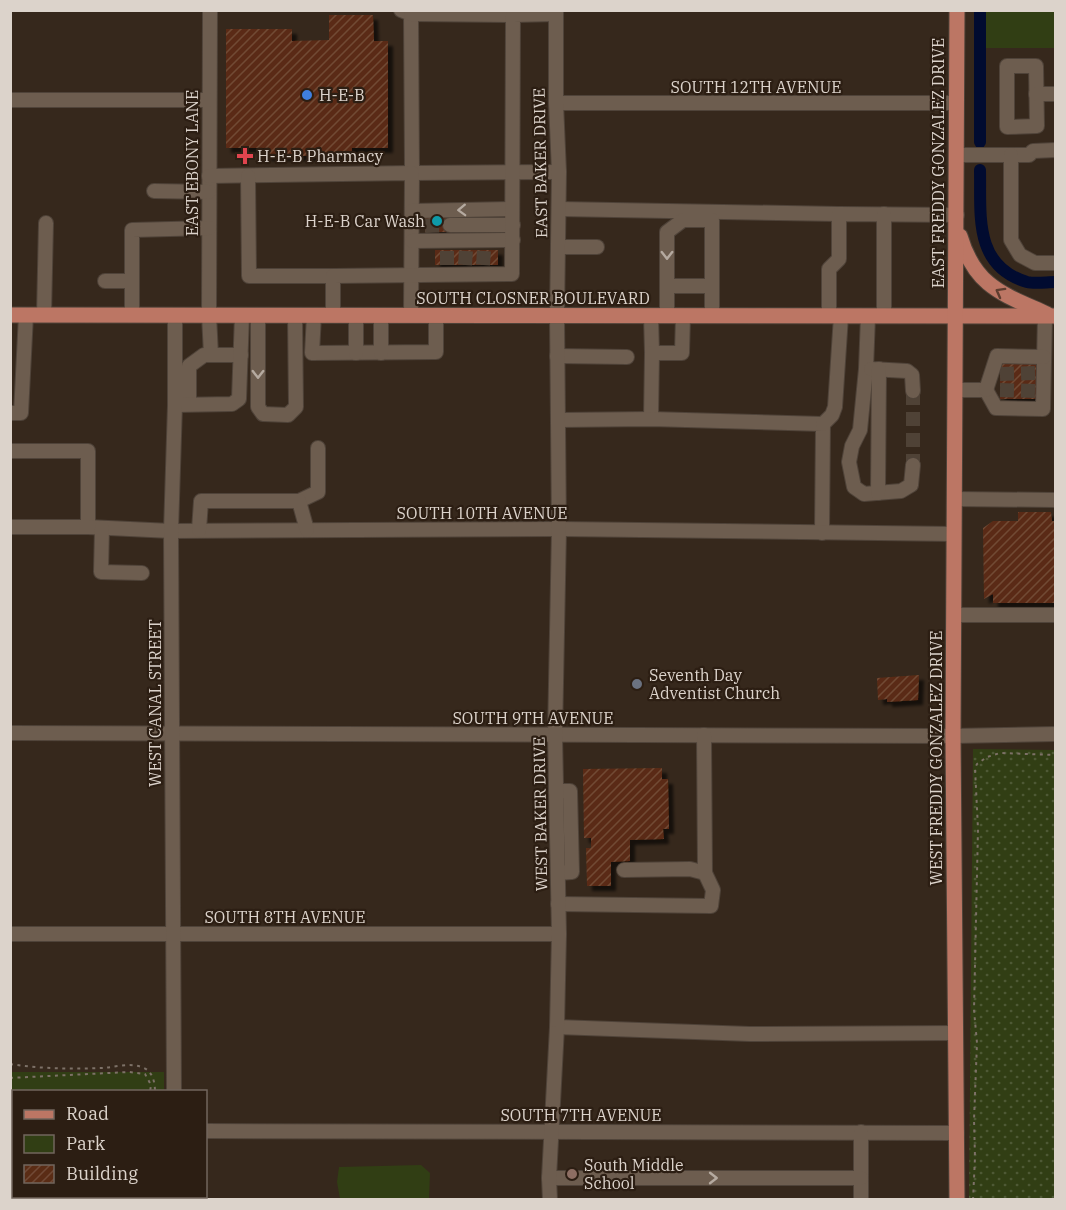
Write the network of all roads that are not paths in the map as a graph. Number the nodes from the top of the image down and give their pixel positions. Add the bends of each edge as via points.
1 (210, 10) edge
2 (957, 10) edge
3 (406, 12) edge
4 (556, 12) edge
5 (513, 15) junction
6 (1036, 94) junction
7 (1056, 94) edge
8 (10, 100) edge
9 (209, 100) junction
10 (956, 103) junction
11 (555, 104) junction
12 (1056, 150) edge
13 (1029, 154) junction
14 (957, 155) junction
15 (1011, 155) junction
16 (1056, 159) edge
17 (560, 172) junction
18 (412, 173) junction
19 (513, 173) junction
20 (209, 176) junction
21 (248, 176) junction
22 (154, 191) dead end
23 (209, 192) junction
24 (512, 209) junction
25 (559, 209) junction
26 (412, 211) junction
27 (839, 214) junction
28 (884, 214) junction
29 (957, 219) junction
30 (46, 223) dead end
31 (450, 225) tunnel mouth
32 (513, 225) junction
33 (209, 228) junction
34 (513, 240) junction
35 (412, 241) junction
36 (558, 247) junction
37 (597, 247) dead end
38 (1056, 263) edge
39 (411, 274) junction
40 (333, 276) junction
41 (105, 281) dead end
42 (132, 281) junction
43 (667, 286) junction
44 (712, 286) junction
45 (18, 315) edge
46 (44, 315) junction
47 (132, 315) junction
48 (175, 315) junction
49 (209, 315) junction
50 (242, 315) junction
51 (258, 315) junction
52 (295, 315) junction
53 (314, 315) junction
54 (333, 315) junction
55 (356, 315) junction
56 (381, 315) junction
57 (411, 315) junction
58 (436, 315) junction
59 (557, 316) junction
60 (651, 316) junction
61 (675, 316) junction
62 (712, 316) junction
63 (835, 316) junction
64 (876, 316) junction
65 (956, 316) junction
66 (1051, 316) edge
67 (357, 352) junction
68 (381, 352) junction
69 (652, 353) junction
70 (211, 355) junction
71 (241, 355) junction
72 (557, 356) junction
73 (627, 357) dead end
74 (1044, 357) junction
75 (182, 366) junction
76 (873, 369) junction
77 (1000, 374) dead end
78 (955, 390) junction
79 (993, 390) junction
80 (913, 391) tunnel mouth
81 (182, 404) junction
82 (10, 412) edge
83 (651, 419) junction
84 (558, 420) junction
85 (823, 424) junction
86 (318, 448) dead end
87 (10, 451) edge
88 (913, 465) tunnel mouth
89 (878, 493) junction
90 (954, 499) junction
91 (1056, 500) edge
92 (299, 501) junction
93 (10, 527) edge
94 (95, 527) junction
95 (559, 529) junction
96 (307, 530) junction
97 (171, 531) junction
98 (199, 531) junction
99 (822, 532) junction
100 (954, 534) junction
101 (142, 573) dead end
102 (954, 615) junction
103 (1056, 615) edge
104 (10, 733) edge
105 (1056, 734) edge
106 (171, 735) junction
107 (555, 735) junction
108 (704, 735) junction
109 (953, 736) junction
110 (624, 870) dead end
111 (705, 873) junction
112 (558, 904) junction
113 (10, 934) edge
114 (173, 934) junction
115 (559, 934) junction
116 (557, 1027) junction
117 (956, 1033) junction
118 (174, 1090) edge
119 (207, 1131) edge
120 (552, 1131) junction
121 (861, 1132) junction
122 (957, 1133) junction
123 (549, 1178) junction
124 (861, 1178) junction
125 (550, 1200) edge
126 (861, 1200) edge
127 (957, 1200) edge

1 - 9 street, EAST EBONY LANE
2 - 10 main road, EAST FREDDY GONZALEZ DRIVE
3 - 5 street
3 - 18 street
4 - 5 street
4 - 11 street, EAST BAKER DRIVE
5 - 19 street
6 - 6 street via 1037,126 1007,127 1007,66 1036,66
6 - 7 street
8 - 9 street
9 - 20 street, EAST EBONY LANE
10 - 11 street, SOUTH 12TH AVENUE
10 - 14 main road, EAST FREDDY GONZALEZ DRIVE
11 - 17 street, EAST BAKER DRIVE
12 - 13 street
13 - 15 street
13 - 16 street via 1033,159
14 - 15 street
14 - 29 main road, EAST FREDDY GONZALEZ DRIVE
15 - 38 street via 1011,240 1020,255 1035,263
17 - 19 street
17 - 25 street, EAST BAKER DRIVE
18 - 19 street
18 - 21 street
18 - 26 street
19 - 24 street
20 - 21 street
20 - 23 street, EAST EBONY LANE
21 - 40 street via 249,276
22 - 23 street
23 - 33 street, EAST EBONY LANE
24 -> 26 street
24 - 32 street
25 - 27 street
25 - 36 street, EAST BAKER DRIVE
26 - 35 street via 418,226
27 - 28 street
27 - 63 street via 839,259 829,269
28 - 29 street
28 - 64 street
29 - 65 main road, EAST FREDDY GONZALEZ DRIVE
66 -> 29 main road via 990,286 977,273 963,247
30 - 46 street
31 - 32 street
32 - 34 street
33 - 42 street via 132,230
33 - 49 street, EAST EBONY LANE
34 - 35 street via 484,245
34 - 39 street via 512,274 446,269
35 - 39 street
36 - 37 street
36 - 59 street, EAST BAKER DRIVE
39 - 40 street
39 - 57 street
40 - 54 street
41 - 42 street
42 - 47 street
43 - 44 street
44 -> 43 street via 712,220 683,220 667,232
43 - 61 street
44 - 62 street
45 - 46 main road, SOUTH CLOSNER BOULEVARD
45 - 82 street via 21,413
46 - 47 main road, SOUTH CLOSNER BOULEVARD
47 - 48 main road, SOUTH CLOSNER BOULEVARD
48 - 49 main road, SOUTH CLOSNER BOULEVARD
48 - 75 street, WEST CANAL STREET
49 - 50 main road, SOUTH CLOSNER BOULEVARD
49 - 70 street, EAST EBONY LANE
50 - 51 main road, SOUTH CLOSNER BOULEVARD
50 - 71 street
51 - 52 main road, SOUTH CLOSNER BOULEVARD
51 -> 52 street via 258,407 263,414 288,415 296,407
52 - 53 main road, SOUTH CLOSNER BOULEVARD
53 - 54 main road, SOUTH CLOSNER BOULEVARD
53 - 67 street via 312,352
54 - 55 main road, SOUTH CLOSNER BOULEVARD
55 - 56 main road, SOUTH CLOSNER BOULEVARD
55 - 67 street
56 - 57 main road, SOUTH CLOSNER BOULEVARD
56 - 68 street
57 - 58 main road, SOUTH CLOSNER BOULEVARD
58 - 59 main road, SOUTH CLOSNER BOULEVARD
58 - 68 street via 436,352
59 - 60 main road, SOUTH CLOSNER BOULEVARD
59 - 72 street, WEST BAKER DRIVE
60 - 61 main road, SOUTH CLOSNER BOULEVARD
60 - 69 street
61 - 62 main road, SOUTH CLOSNER BOULEVARD
61 - 69 street via 682,353
62 - 63 main road, SOUTH CLOSNER BOULEVARD
63 - 64 main road, SOUTH CLOSNER BOULEVARD
63 - 85 street via 835,407
64 - 65 main road, SOUTH CLOSNER BOULEVARD
64 - 76 street
65 - 66 main road, SOUTH CLOSNER BOULEVARD
65 - 78 main road, WEST FREDDY GONZALEZ DRIVE
66 - 74 street
67 - 68 street
69 - 83 street
70 - 71 street
70 - 75 street
71 - 81 street via 236,402
72 - 73 street
72 - 84 street, WEST BAKER DRIVE
74 - 79 street via 997,356
74 - 79 street via 1040,373 1043,409 996,408
75 - 81 street, WEST CANAL STREET
76 - 80 street via 908,371
76 - 89 street
76 - 89 street via 849,469 854,487 864,494
77 - 79 street
78 - 79 street
78 - 90 main road, WEST FREDDY GONZALEZ DRIVE
81 - 97 street, WEST CANAL STREET
83 - 84 street
83 - 85 street
84 - 95 street, WEST BAKER DRIVE
85 - 99 street
86 - 92 street via 318,492
87 - 94 street via 88,452
88 - 89 street via 911,485 901,491
90 - 91 street
90 - 100 main road, WEST FREDDY GONZALEZ DRIVE
92 - 96 street
92 - 98 street via 201,501
93 - 94 street, SOUTH 10TH AVENUE
94 - 97 street, SOUTH 10TH AVENUE
94 - 101 street via 101,572
95 - 96 street, SOUTH 10TH AVENUE
95 - 99 street, SOUTH 10TH AVENUE
95 - 107 street, WEST BAKER DRIVE
96 - 98 street, SOUTH 10TH AVENUE
97 - 98 street, SOUTH 10TH AVENUE
97 - 106 street, WEST CANAL STREET
99 - 100 street, SOUTH 10TH AVENUE
100 - 102 main road, WEST FREDDY GONZALEZ DRIVE
102 - 103 street
102 - 109 main road, WEST FREDDY GONZALEZ DRIVE
104 - 106 street, SOUTH 9TH AVENUE
105 - 109 street, SOUTH 9TH AVENUE
106 - 107 street, SOUTH 9TH AVENUE
106 - 114 street, WEST CANAL STREET
107 - 108 street, SOUTH 9TH AVENUE
107 - 112 street, WEST BAKER DRIVE
108 - 109 street, SOUTH 9TH AVENUE
108 - 111 street
109 - 117 main road, WEST FREDDY GONZALEZ DRIVE
110 - 111 street via 690,869
111 - 112 street via 713,891 711,906
112 - 115 street, WEST BAKER DRIVE
113 - 114 street, SOUTH 8TH AVENUE
114 - 115 street, SOUTH 8TH AVENUE
114 - 118 street, WEST CANAL STREET
115 - 116 street, WEST BAKER DRIVE
116 - 117 street via 750,1034
116 - 120 street, WEST BAKER DRIVE
117 - 122 main road, WEST FREDDY GONZALEZ DRIVE
119 - 120 street, SOUTH 7TH AVENUE
120 - 121 street, SOUTH 7TH AVENUE
120 - 123 street, WEST BAKER DRIVE
121 - 122 street, SOUTH 7TH AVENUE
121 - 124 street
122 - 127 main road, WEST FREDDY GONZALEZ DRIVE
123 -> 124 street
123 - 125 street, WEST BAKER DRIVE
124 - 126 street

